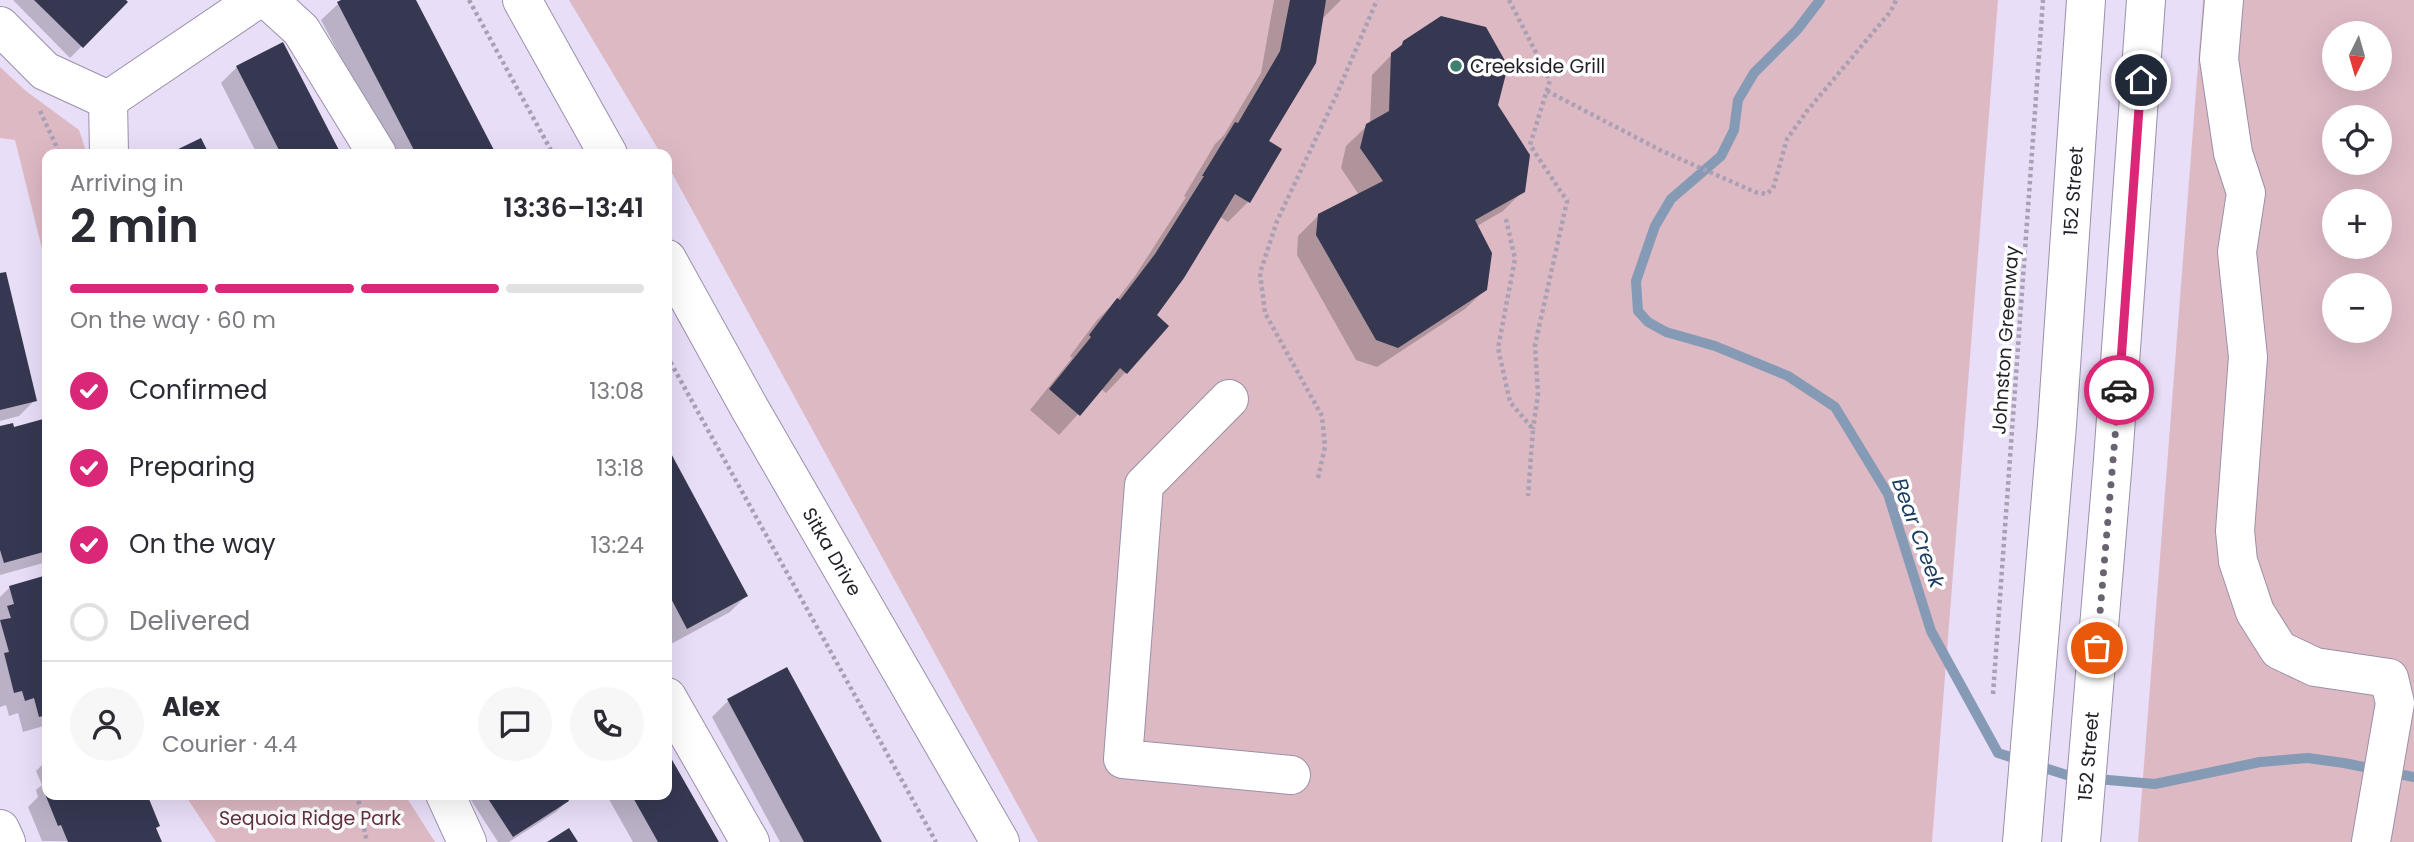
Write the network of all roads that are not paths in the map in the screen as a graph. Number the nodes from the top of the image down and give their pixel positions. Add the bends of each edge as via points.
1 (256, 0) edge
2 (268, 0) edge
3 (523, 0) edge
4 (2086, 0) edge
5 (2146, 0) edge
6 (2224, 0) edge
7 (0, 26) edge
8 (108, 100) junction
9 (109, 149) edge
10 (374, 149) edge
11 (599, 149) edge
12 (672, 268) edge
13 (1229, 398) dead end
14 (672, 706) edge
15 (1291, 775) dead end
16 (448, 800) edge
17 (0, 829) edge
18 (2023, 833) edge
19 (6, 842) edge
20 (467, 842) edge
21 (750, 842) edge
22 (1000, 842) edge
23 (2081, 842) edge
24 (2371, 842) edge

1 - 8 main road
2 - 10 main road via 301,30
3 - 11 main road
4 - 18 main road, 152 Street
5 - 23 main road, 152 Street
6 - 24 main road via 2219,59 2233,153 2246,192 2237,252 2248,357 2235,531 2238,561 2255,612 2279,650 2315,667 2389,678 2395,703
7 - 8 main road via 45,71
8 - 9 main road
12 - 22 main road, Sitka Drive
13 - 15 main road via 1144,485 1123,759
14 - 21 main road
16 - 20 main road
17 - 19 main road

